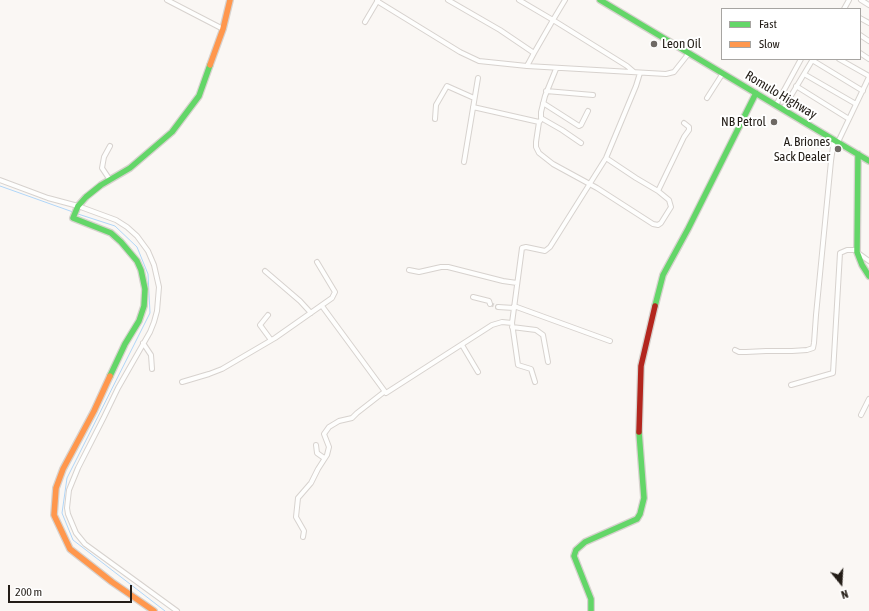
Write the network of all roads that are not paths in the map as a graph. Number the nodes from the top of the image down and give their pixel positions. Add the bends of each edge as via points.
1 (167, 0) edge
2 (230, 0) edge
3 (377, 0) edge
4 (448, 0) edge
5 (519, 0) edge
6 (565, 0) edge
7 (600, 0) edge
8 (861, 0) edge
9 (869, 5) edge
10 (553, 20) junction
11 (365, 22) dead end
12 (223, 29) junction
13 (689, 52) junction
14 (534, 53) junction
15 (800, 60) edge
16 (812, 60) edge
17 (815, 60) edge
18 (841, 60) edge
19 (527, 66) junction
20 (556, 68) junction
21 (634, 72) junction
22 (640, 73) junction
23 (723, 73) junction
24 (804, 74) junction
25 (869, 77) edge
26 (478, 78) dead end
27 (796, 86) junction
28 (546, 91) junction
29 (863, 91) junction
30 (756, 93) junction
31 (593, 95) dead end
32 (474, 98) junction
33 (707, 98) dead end
34 (543, 103) junction
35 (856, 104) junction
36 (776, 105) junction
37 (473, 107) junction
38 (783, 109) junction
39 (588, 111) dead end
40 (435, 119) dead end
41 (849, 119) junction
42 (540, 120) junction
43 (684, 123) dead end
44 (836, 141) junction
45 (581, 143) dead end
46 (110, 146) dead end
47 (858, 154) junction
48 (606, 158) junction
49 (869, 161) edge
50 (464, 162) dead end
51 (0, 180) edge
52 (110, 180) junction
53 (590, 185) junction
54 (658, 191) junction
55 (77, 207) junction
56 (857, 251) junction
57 (869, 261) edge
58 (317, 262) dead end
59 (410, 270) dead end
60 (265, 271) dead end
61 (869, 276) edge
62 (517, 283) junction
63 (473, 297) dead end
64 (490, 304) tunnel mouth
65 (322, 306) junction
66 (498, 307) tunnel mouth
67 (514, 307) junction
68 (311, 313) junction
69 (268, 315) dead end
70 (512, 325) junction
71 (271, 340) junction
72 (610, 341) dead end
73 (143, 344) junction
74 (462, 345) junction
75 (735, 350) dead end
76 (548, 362) dead end
77 (152, 369) dead end
78 (478, 372) dead end
79 (182, 382) dead end
80 (535, 382) dead end
81 (791, 385) dead end
82 (384, 392) junction
83 (869, 399) edge
84 (860, 415) dead end
85 (316, 445) dead end
86 (324, 458) junction
87 (303, 537) dead end
88 (154, 611) edge
89 (177, 611) edge
90 (591, 611) edge

1 - 12 street
2 - 12 main road
3 - 11 street
3 - 19 street via 479,61
4 - 14 street
5 - 10 street
6 - 10 street
7 - 13 main road, Romulo Highway
8 - 9 street
10 - 14 street
10 - 21 street
12 - 52 main road via 199,96 172,132 130,168
13 - 22 street via 674,72
13 - 23 main road, Romulo Highway
14 - 19 street
15 - 36 street
16 - 24 street
17 - 29 street
18 - 25 street
19 - 20 street
20 - 21 street
20 - 28 street
21 - 22 street
22 - 48 street
23 - 30 main road, Romulo Highway
23 - 33 street
24 - 27 street
24 - 35 street
25 - 29 street
26 - 32 street
27 - 38 street
27 - 41 street
28 - 31 street
28 - 34 street
29 - 35 street
30 - 36 main road, Romulo Highway
30 - 90 main road via 663,276 641,366 638,425 644,498 640,514 637,519 626,525 585,542 576,550 574,556 590,599
32 - 37 street
32 - 40 street via 447,86 436,105
34 - 39 street via 579,126
34 - 42 street
35 - 41 street
36 - 38 main road, Romulo Highway
37 - 42 street
37 - 50 street
38 - 44 main road, Romulo Highway
41 - 44 street
42 - 45 street via 562,130
42 - 53 street via 536,142 539,153
43 - 54 street via 688,125 689,130
44 - 47 main road, Romulo Highway
44 - 75 street via 830,161 814,344 808,350
46 - 52 street via 102,168
47 - 49 main road, Romulo Highway
47 - 56 main road
48 - 53 street
48 - 54 street
51 - 55 street
52 - 55 main road via 86,197
53 - 54 street via 656,225 664,221 672,207 669,200
53 - 62 street via 547,250 526,246 522,248
55 - 73 street via 116,220 137,236 148,251 157,276 159,300 154,322
55 - 88 main road via 73,218 111,234 121,242 137,261 146,288 139,321 61,473 56,488 54,515 70,549
56 - 57 street
56 - 61 main road
56 - 81 street via 847,250 840,254 833,372
58 - 65 street via 335,292
59 - 62 street via 419,272 448,267
60 - 68 street
62 - 67 street
63 - 64 street via 489,301
65 - 68 street
65 - 82 street
66 - 67 street
67 - 70 street
67 - 72 street
68 - 71 street
69 - 71 street via 260,325
70 - 74 street via 502,322 492,325
70 - 76 street via 536,330 543,335
70 - 80 street via 518,366 531,369
71 - 79 street via 222,369
73 - 77 street via 151,355
73 - 89 street via 78,468 67,508 76,533 85,544
74 - 78 street
74 - 82 street via 388,392
82 - 86 street via 352,418 339,421 328,428 324,434 329,447
83 - 84 street
85 - 86 street via 317,453
86 - 87 street via 311,483 298,498 296,517 304,530

